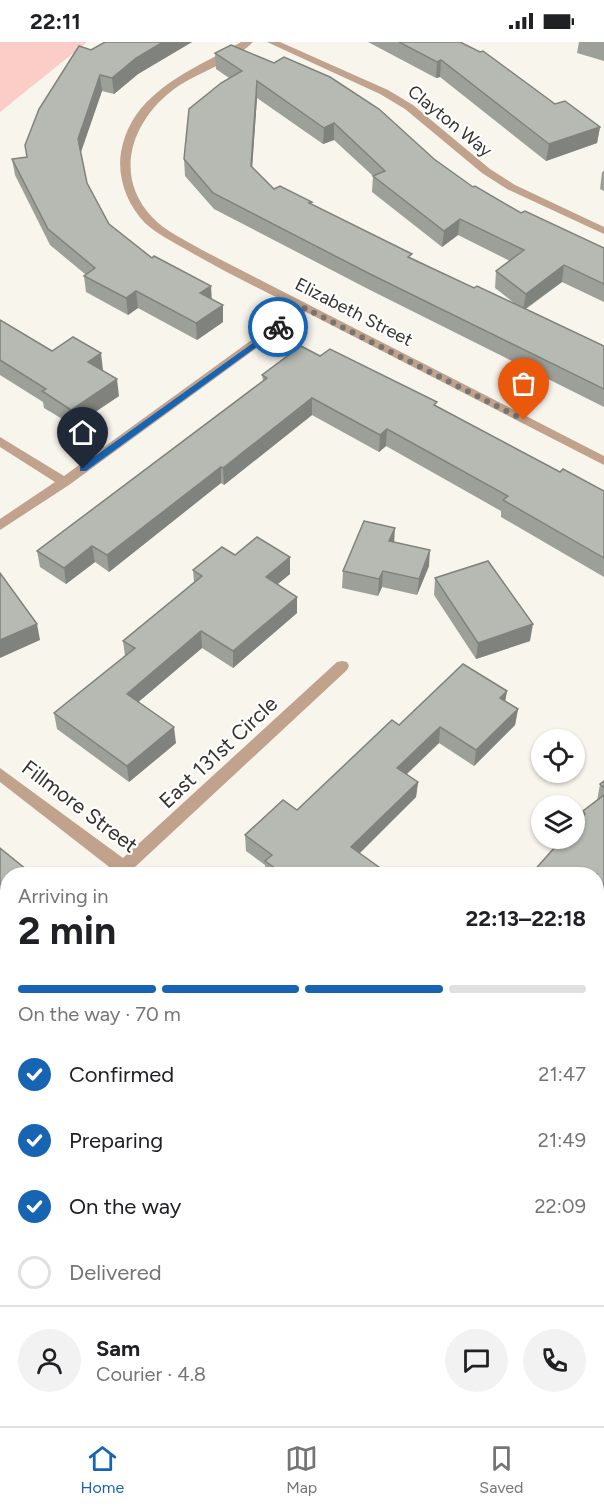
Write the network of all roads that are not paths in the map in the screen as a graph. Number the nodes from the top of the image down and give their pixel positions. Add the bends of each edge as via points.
1 (248, 42) edge
2 (272, 42) edge
3 (604, 231) edge
4 (305, 308) junction
5 (0, 441) edge
6 (604, 461) edge
7 (64, 482) junction
8 (0, 525) edge
9 (342, 666) dead end
10 (0, 774) edge
11 (123, 867) edge
12 (132, 867) edge

1 - 4 street, Elizabeth Street via 186,77 144,110 130,131 125,161 130,189 141,211 160,229
2 - 3 street, Clayton Way via 384,92 511,187
4 - 6 street, Elizabeth Street
4 - 7 street
5 - 7 street
7 - 8 street
9 - 12 street, East 131st Circle
10 - 11 street, Fillmore Street

